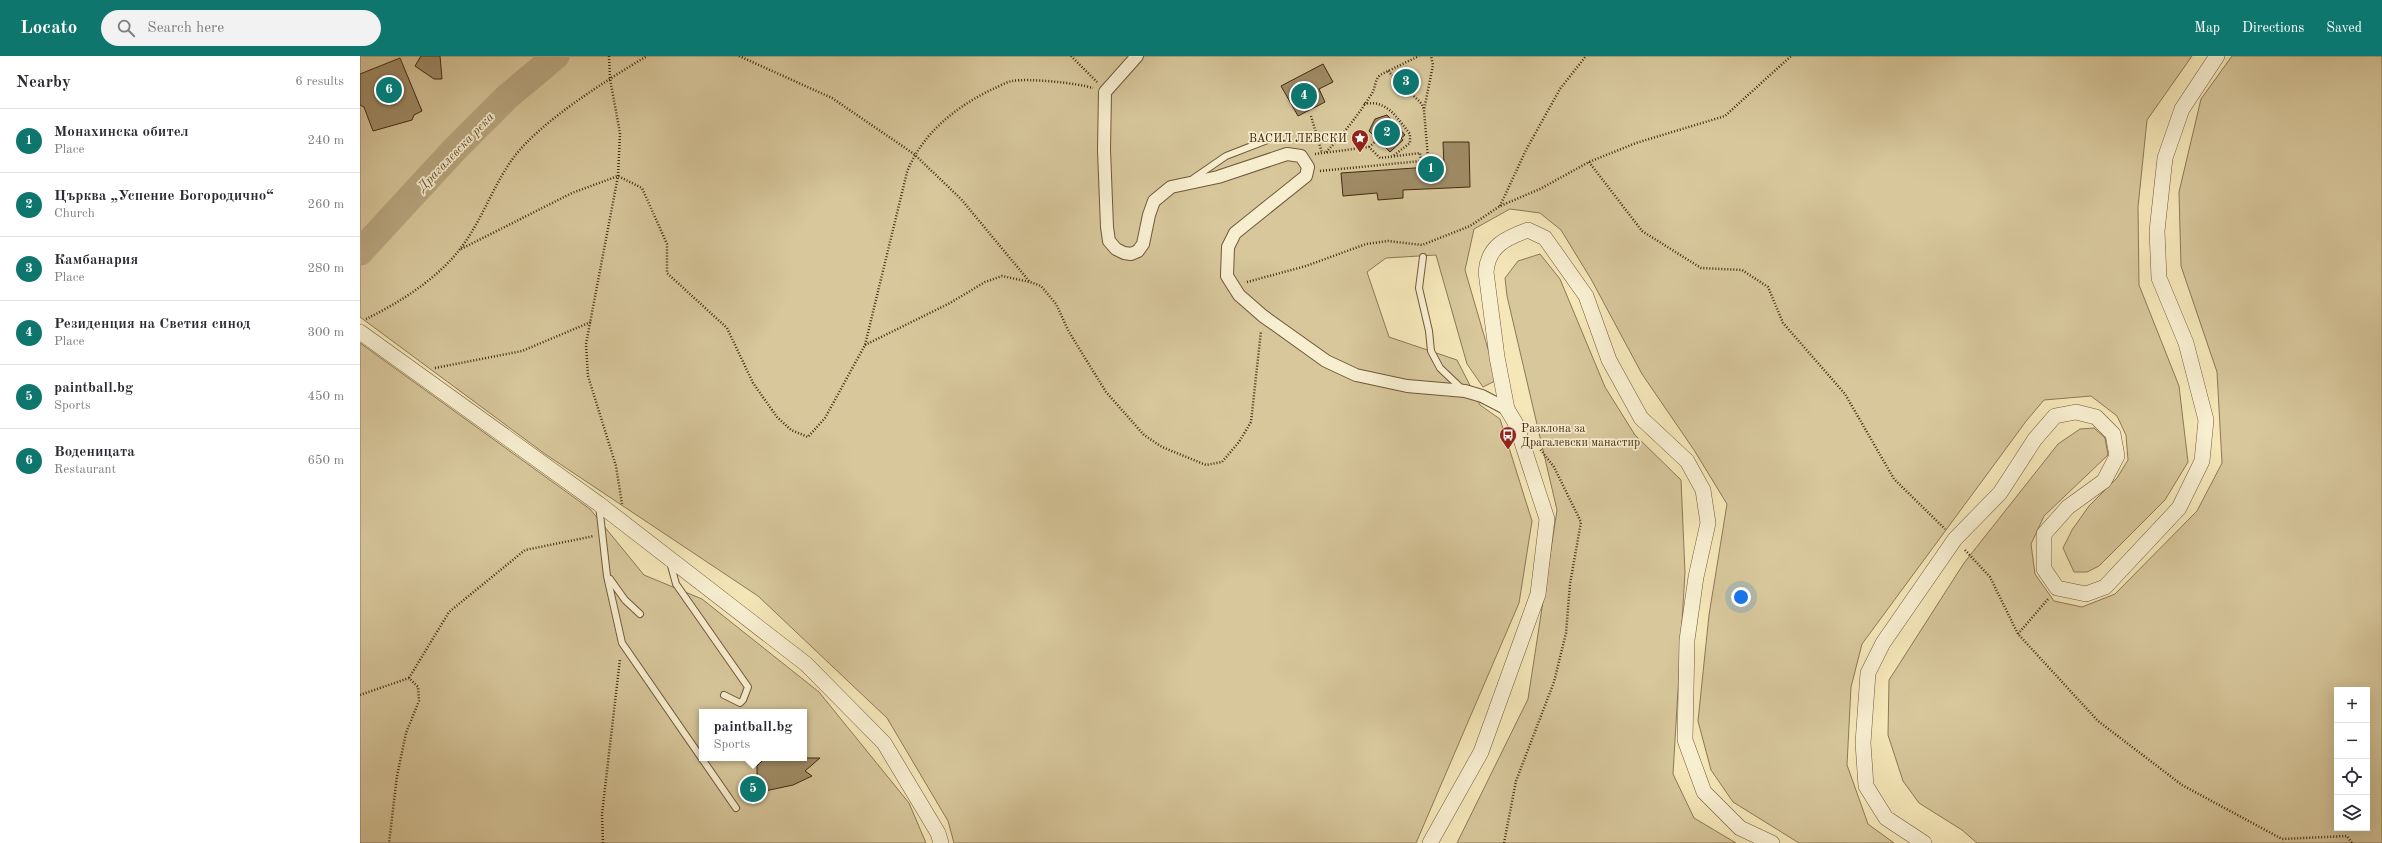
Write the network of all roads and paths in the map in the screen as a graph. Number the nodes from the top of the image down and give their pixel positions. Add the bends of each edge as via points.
1 (609, 56) edge
2 (647, 56) edge
3 (739, 56) edge
4 (1070, 56) edge
5 (1137, 56) edge
6 (1419, 56) edge
7 (1431, 56) edge
8 (1586, 56) edge
9 (1791, 56) edge
10 (2217, 56) edge
11 (1388, 71) junction
12 (610, 79) junction
13 (1105, 92) junction
14 (1364, 104) junction
15 (1424, 110) junction
16 (1311, 116) dead end
17 (1275, 137) dead end
18 (1378, 139) dead end
19 (1369, 147) junction
20 (1326, 152) junction
21 (1322, 153) junction
22 (914, 154) junction
23 (1301, 156) junction
24 (1393, 156) junction
25 (1421, 161) junction
26 (1308, 172) junction
27 (618, 176) junction
28 (1188, 182) junction
29 (1500, 206) junction
30 (461, 249) junction
31 (1422, 257) dead end
32 (1227, 276) junction
33 (1030, 282) junction
34 (1263, 316) junction
35 (360, 322) edge
36 (592, 322) junction
37 (360, 332) edge
38 (865, 344) junction
39 (416, 372) junction
40 (1465, 391) junction
41 (1508, 409) junction
42 (1537, 445) dead end
43 (599, 504) junction
44 (625, 524) junction
45 (602, 534) junction
46 (668, 557) junction
47 (607, 576) junction
48 (2057, 588) junction
49 (640, 614) dead end
50 (2018, 634) dead end
51 (622, 643) junction
52 (409, 678) junction
53 (360, 695) edge
54 (724, 695) dead end
55 (699, 754) edge
56 (704, 761) edge
57 (756, 761) edge
58 (757, 766) dead end
59 (736, 808) dead end
60 (389, 843) edge
61 (603, 843) edge
62 (941, 843) edge
63 (1430, 843) edge
64 (1504, 843) edge
65 (1772, 843) edge
66 (1924, 843) edge

1 - 12 path
2 - 12 path
3 - 22 path via 832,98
4 - 13 path via 1094,77
5 - 13 street
6 - 11 path
7 - 15 path via 1433,65
8 - 29 path via 1560,88 1526,150
9 - 29 path via 1725,116 1636,143 1589,162 1540,189
10 - 48 street via 2182,109 2165,158 2157,232 2159,278 2186,343 2206,420 2202,461 2179,508 2105,587 2086,594
11 - 14 path via 1375,80 1372,93
11 - 15 path via 1422,104
12 - 27 path via 620,133
12 - 30 path via 544,127 514,157
13 - 22 path via 1078,83 1011,81 972,98 930,134
13 - 28 street via 1107,227 1109,241 1116,249 1124,253 1138,251 1146,236 1154,201 1171,187
14 - 20 path
14 - 24 path via 1380,103 1386,106 1410,134 1410,142
15 - 25 path via 1428,158
16 - 21 path
17 - 28 lane via 1226,156
18 - 19 path
19 - 20 path
19 - 24 path via 1380,158
20 - 21 path
21 - 23 path
22 - 33 path via 961,199
22 - 38 path via 907,172
23 - 26 street via 1307,163
23 - 28 street via 1287,154 1218,177
24 - 25 path via 1420,153
25 - 26 path
26 - 32 street via 1302,180 1235,233 1228,247
27 - 30 path via 572,194
27 - 36 path
27 - 38 path via 642,188 667,244 667,273 727,328 753,383 777,418 791,430 808,437 825,418
29 - 32 path via 1470,226 1422,245 1388,241 1366,244 1249,283
30 - 35 path via 432,277 380,313
31 - 40 lane via 1419,288 1431,351 1440,368
32 - 34 street via 1239,295
33 - 34 path via 1041,286 1056,304 1068,332 1106,392 1144,435 1162,448 1206,465 1222,462 1239,442 1251,422
33 - 38 path via 1002,276 985,282 950,303
34 - 40 street via 1326,361 1356,375 1407,386
36 - 39 path via 522,351
36 - 44 path via 586,344 588,376 616,466
37 - 39 street
39 - 43 street
40 - 41 street
41 - 63 street via 1516,424 1547,519 1538,594 1481,752
41 - 65 street via 1497,357 1486,272 1487,260 1496,247 1509,237 1528,230 1544,238 1586,296 1609,360 1641,418 1687,461 1703,490 1708,523 1686,640 1685,740 1704,792 1740,828
42 - 64 path via 1554,467 1581,522 1570,584 1566,633 1554,682 1516,781
43 - 44 street
43 - 45 lane
44 - 46 street
45 - 47 lane
45 - 52 path via 525,550 449,612
46 - 54 lane via 676,584 748,687 740,703
46 - 62 street via 806,664 884,742 938,832
47 - 49 lane via 625,600
47 - 51 lane
48 - 50 path
48 - 66 street via 2044,569 2044,534 2068,508 2104,480 2117,456 2113,434 2096,417 2076,412 2056,416 2035,439 2000,493 1955,539 1883,644 1868,673 1863,743 1866,786 1886,818
51 - 55 lane
51 - 61 path via 602,814
52 - 53 path
52 - 60 path via 418,687 419,701 406,733 397,776
56 - 59 lane
57 - 58 path

